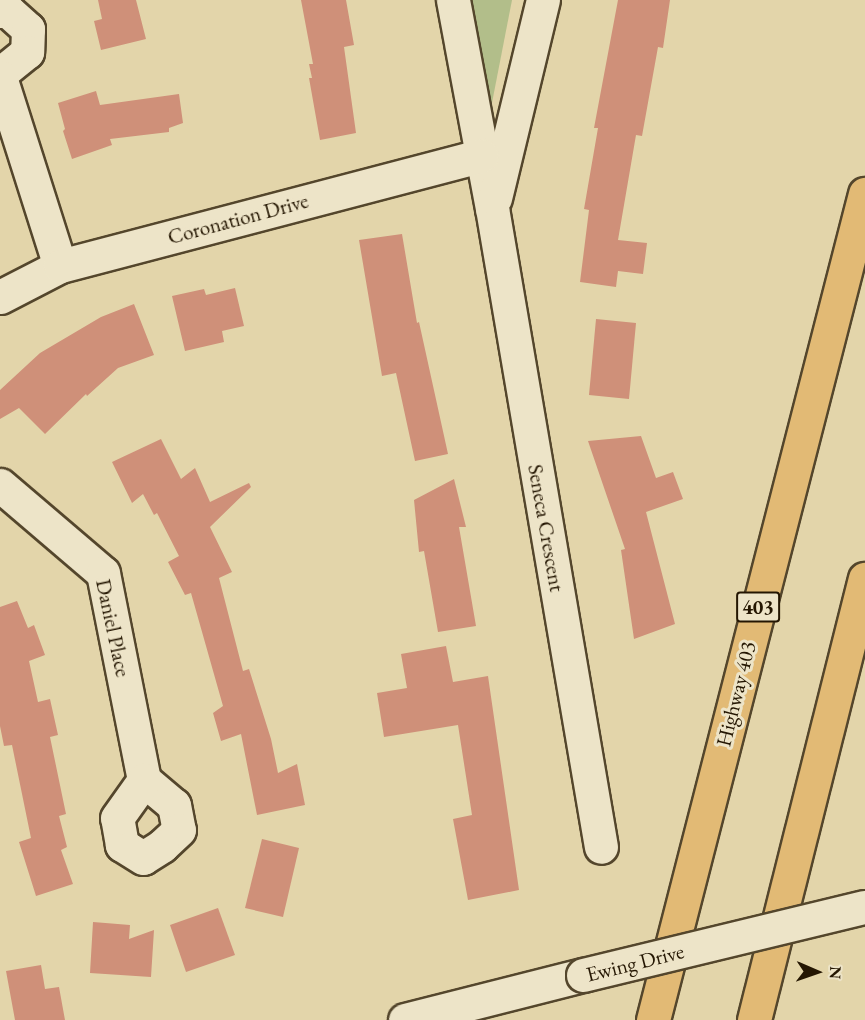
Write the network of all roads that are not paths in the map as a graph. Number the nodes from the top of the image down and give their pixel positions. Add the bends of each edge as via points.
1 (453, 0) edge
2 (543, 0) edge
3 (0, 11) edge
4 (0, 76) edge
5 (482, 155) junction
6 (865, 195) edge
7 (492, 208) junction
8 (60, 266) junction
9 (0, 297) edge
10 (0, 485) edge
11 (865, 579) edge
12 (144, 780) dead end
13 (601, 847) dead end
14 (864, 907) edge
15 (405, 1020) edge
16 (653, 1020) edge
17 (754, 1020) edge

1 - 5 street, Seneca Crescent
2 - 7 street, Seneca Crescent
3 - 4 street via 8,11 28,29 27,52
4 - 8 street
5 - 7 street, Seneca Crescent
5 - 8 street, Coronation Drive
6 - 16 highway, Highway 403 / 403
7 - 13 street, Seneca Crescent
8 - 9 street, Coronation Drive
10 - 12 street, Daniel Place via 103,573
11 - 17 highway
14 - 15 street, Ewing Drive, bridge

